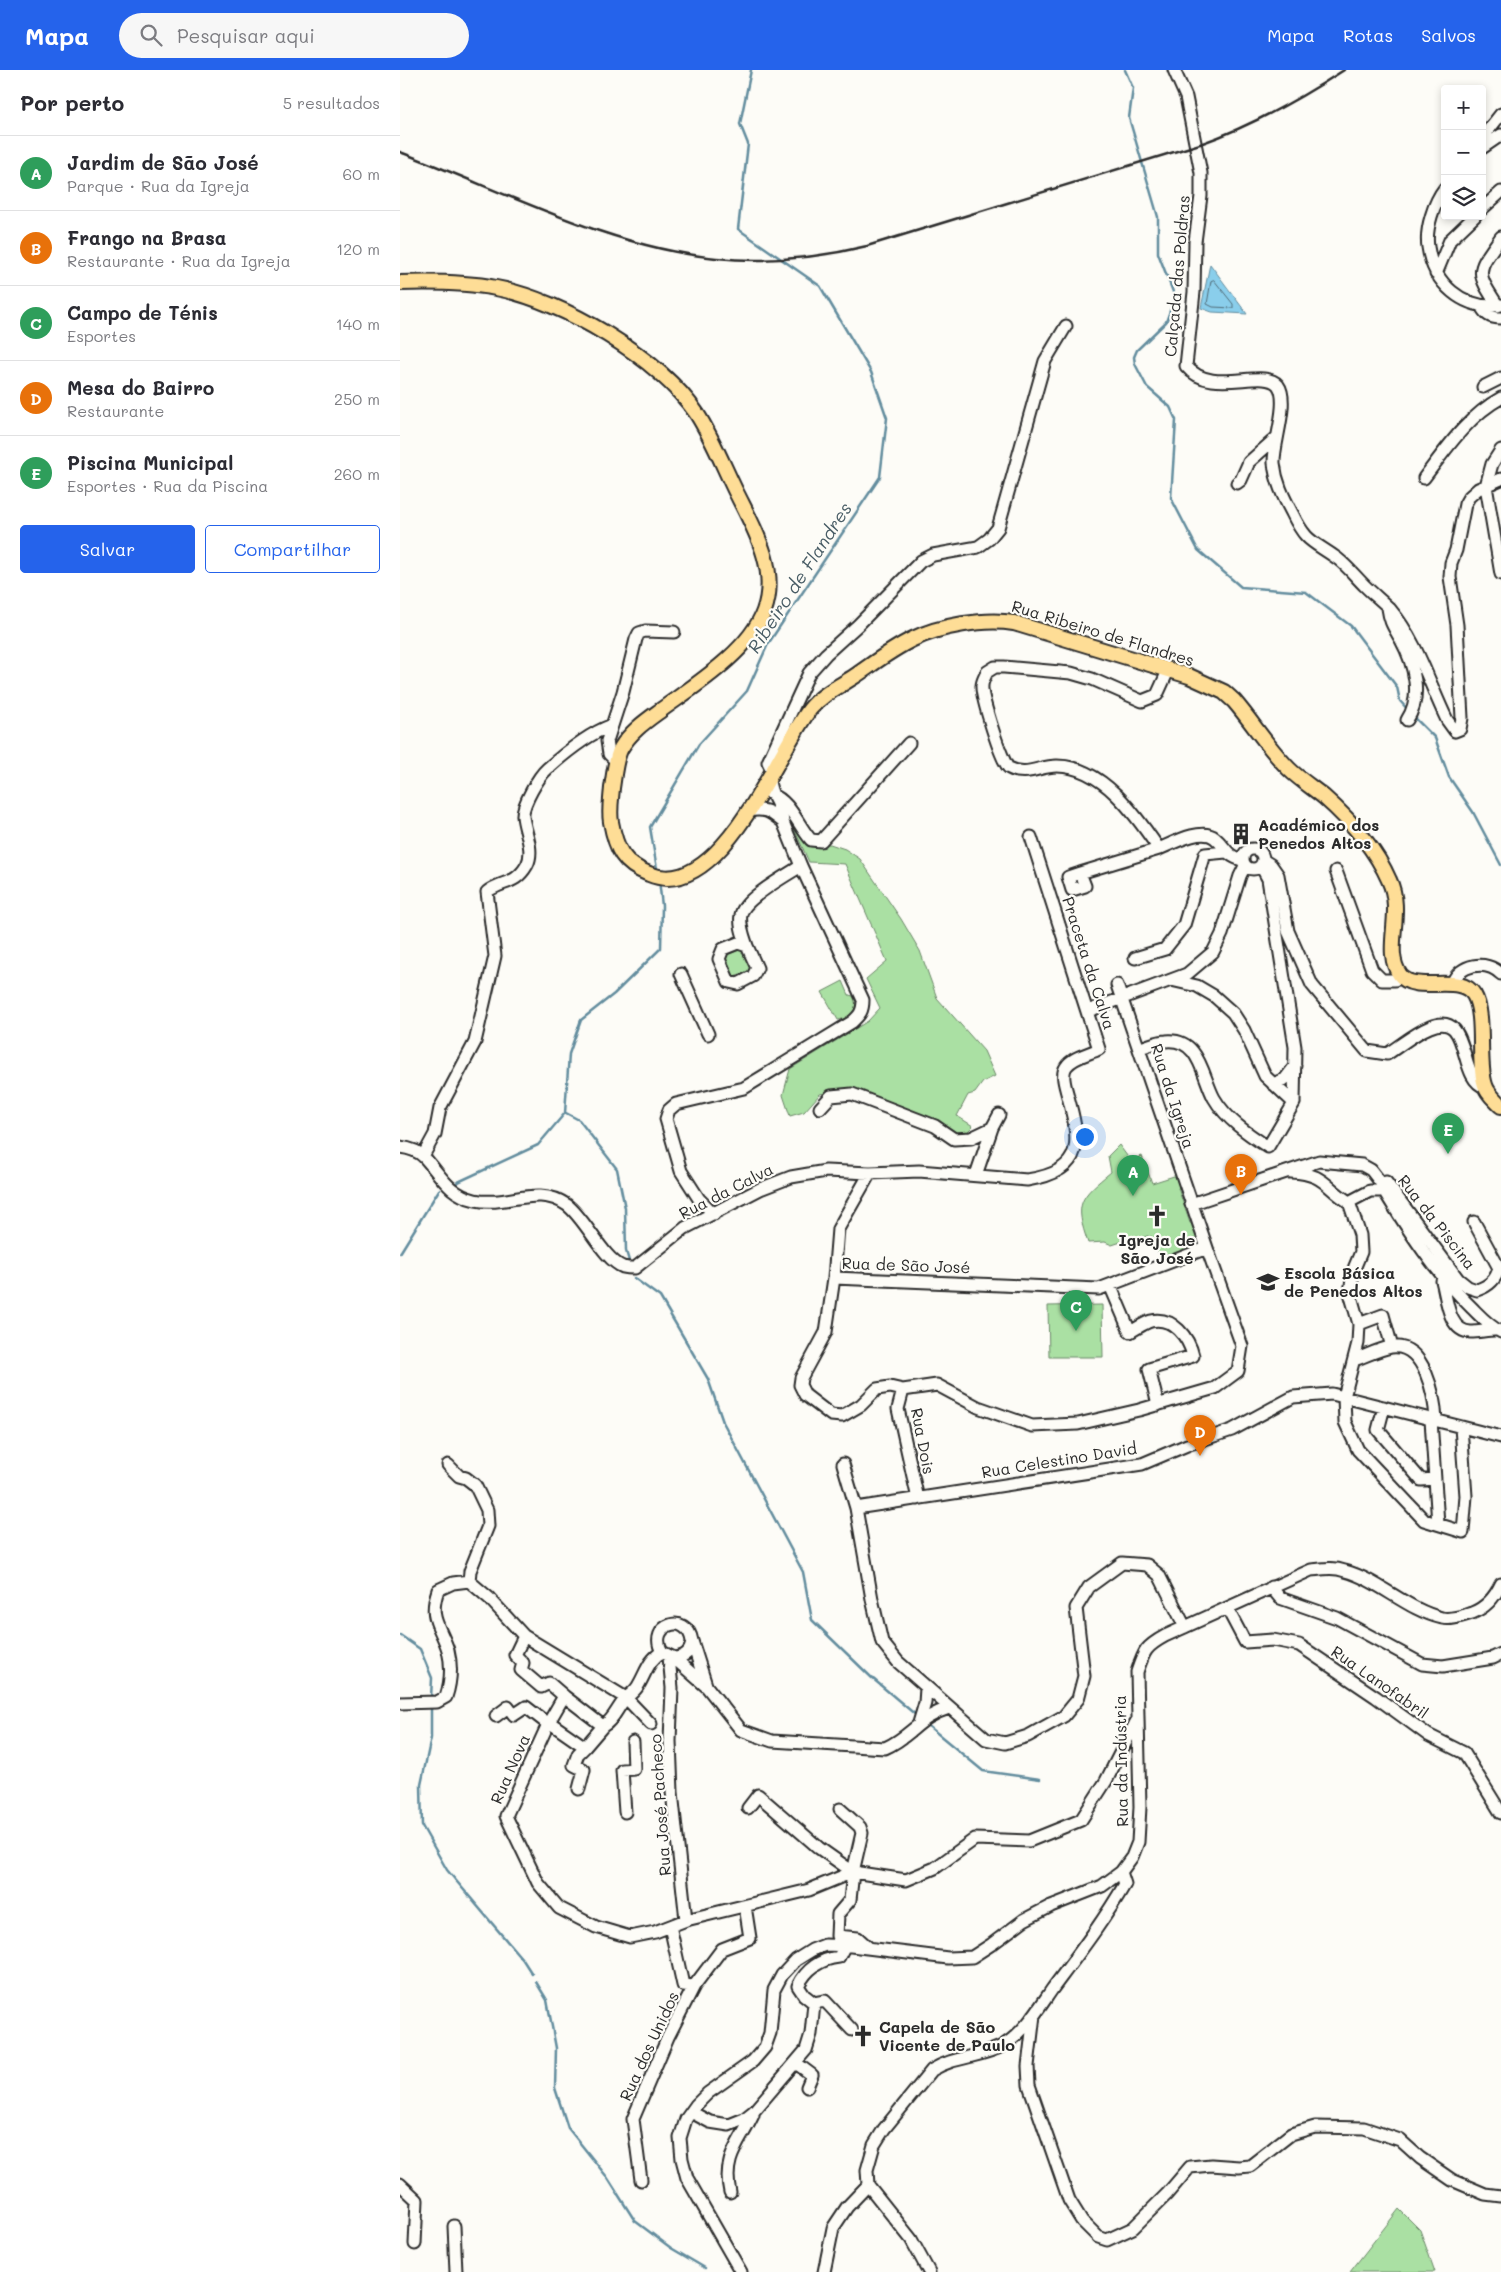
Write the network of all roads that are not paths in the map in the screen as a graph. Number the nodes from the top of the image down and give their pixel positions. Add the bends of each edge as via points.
1 (1174, 70) edge
2 (1501, 114) edge
3 (1486, 133) edge
4 (1501, 135) edge
5 (1486, 145) edge
6 (1501, 192) edge
7 (1441, 197) edge
8 (1486, 206) edge
9 (1471, 220) edge
10 (1501, 237) edge
11 (1436, 274) junction
12 (400, 283) edge
13 (1499, 305) edge
14 (1481, 306) junction
15 (1501, 318) edge
16 (1066, 326) dead end
17 (1501, 378) edge
18 (1484, 387) dead end
19 (1501, 398) edge
20 (1276, 438) junction
21 (1501, 450) edge
22 (1424, 478) dead end
23 (1501, 479) edge
24 (1237, 483) dead end
25 (1486, 486) junction
26 (1501, 574) edge
27 (1387, 607) junction
28 (674, 632) dead end
29 (1168, 671) junction
30 (1407, 720) dead end
31 (610, 726) junction
32 (909, 743) dead end
33 (617, 762) junction
34 (770, 775) junction
35 (771, 794) junction
36 (748, 811) junction
37 (783, 822) junction
38 (1031, 837) dead end
39 (1159, 849) junction
40 (1226, 852) junction
41 (1243, 863) junction
42 (1262, 863) junction
43 (801, 866) junction
44 (1336, 871) dead end
45 (1080, 872) dead end
46 (747, 946) dead end
47 (1136, 958) dead end
48 (681, 974) dead end
49 (1501, 974) edge
50 (1401, 976) junction
51 (1171, 980) junction
52 (1452, 984) junction
53 (1117, 985) dead end
54 (1122, 999) junction
55 (1088, 1011) junction
56 (708, 1034) dead end
57 (1140, 1048) junction
58 (1295, 1066) junction
59 (1064, 1081) joint
60 (1274, 1084) junction
61 (1485, 1086) junction
62 (1294, 1103) junction
63 (1501, 1106) edge
64 (820, 1108) dead end
65 (999, 1115) dead end
66 (992, 1128) junction
67 (400, 1147) edge
68 (423, 1156) junction
69 (1285, 1172) junction
70 (870, 1173) junction
71 (976, 1175) junction
72 (1376, 1176) junction
73 (1383, 1189) junction
74 (1349, 1202) junction
75 (1191, 1204) junction
76 (714, 1214) junction
77 (1474, 1222) dead end
78 (1207, 1248) junction
79 (1440, 1274) junction
80 (834, 1278) junction
81 (1110, 1285) junction
82 (1359, 1324) junction
83 (1498, 1331) edge
84 (1392, 1347) junction
85 (1354, 1360) junction
86 (903, 1390) junction
87 (1344, 1397) junction
88 (1158, 1405) junction
89 (1384, 1407) junction
90 (1434, 1420) junction
91 (1461, 1427) junction
92 (1501, 1437) edge
93 (843, 1464) dead end
94 (448, 1465) dead end
95 (1435, 1480) junction
96 (918, 1499) junction
97 (856, 1508) junction
98 (1438, 1524) junction
99 (469, 1581) junction
100 (1501, 1584) edge
101 (1271, 1587) junction
102 (1227, 1608) junction
103 (1185, 1627) junction
104 (524, 1636) junction
105 (692, 1641) junction
106 (1501, 1654) edge
107 (668, 1656) junction
108 (695, 1677) junction
109 (707, 1687) junction
110 (672, 1688) junction
111 (926, 1688) junction
112 (564, 1696) junction
113 (626, 1698) junction
114 (400, 1703) edge
115 (949, 1708) junction
116 (496, 1716) dead end
117 (1137, 1721) junction
118 (549, 1722) junction
119 (919, 1723) junction
120 (651, 1724) dead end
121 (603, 1726) junction
122 (633, 1742) dead end
123 (584, 1747) junction
124 (579, 1789) dead end
125 (748, 1808) dead end
126 (840, 1809) dead end
127 (625, 1812) dead end
128 (1501, 1813) edge
129 (853, 1872) junction
130 (1121, 1872) junction
131 (745, 1906) junction
132 (686, 1920) junction
133 (670, 1926) junction
134 (845, 1945) junction
135 (869, 1948) junction
136 (694, 1986) junction
137 (814, 2003) junction
138 (1034, 2015) junction
139 (852, 2030) dead end
140 (796, 2063) junction
141 (806, 2087) dead end
142 (754, 2111) junction
143 (691, 2112) junction
144 (641, 2180) dead end
145 (400, 2184) edge
146 (868, 2186) junction
147 (730, 2192) dead end
148 (1501, 2196) edge
149 (454, 2226) dead end
150 (415, 2244) dead end
151 (456, 2272) edge
152 (741, 2272) edge
153 (824, 2272) edge
154 (929, 2272) edge

1 - 20 street, Calçada das Poldras via 1186,97 1201,173 1186,366 1196,376 1217,382 1264,379 1276,383 1282,403
2 - 3 street
4 - 5 street
6 - 8 street
7 - 11 street via 1430,222 1427,246
9 - 11 street via 1450,240
10 - 13 street via 1481,267 1480,274
11 - 14 street via 1463,301
12 - 33 main road, Rua Ribeiro de Flandres via 448,282 500,288 565,312 637,355 673,385 697,415 750,518 765,554 769,585 764,613 722,666 636,729 620,750
13 - 14 street
14 - 15 street via 1486,315
16 - 34 street via 1045,361 998,528 978,547 933,555 922,561 826,654 809,673 774,747 768,762
17 - 18 street
19 - 22 street via 1458,433
20 - 24 street via 1249,462
20 - 27 street, Calçada das Poldras via 1277,483 1306,538 1339,560
21 - 25 street via 1492,464
23 - 25 street
25 - 26 street
25 - 27 street, Calçada das Poldras via 1469,497 1465,504 1451,564 1462,709 1460,728 1455,731 1406,631
27 - 30 street, Calçada das Poldras via 1390,623 1401,640 1414,677 1416,698 1414,710
28 - 31 street via 645,631 639,634
29 - 34 main road, Rua Ribeiro de Flandres via 1000,620 931,633 902,645 819,699 796,730
29 - 39 street via 1157,695 1142,701 1071,673 1004,667 987,672 982,688 1000,754 1007,767 1022,773 1057,766 1088,773 1128,808
29 - 50 main road, Rua Ribeiro de Flandres via 1189,676 1224,692 1248,716 1290,770 1325,798 1356,829 1380,860 1396,900 1392,958
31 - 33 street via 609,754
31 - 68 street via 580,743 545,770 524,806 528,863 508,884 487,892 495,956 475,1042 440,1108 435,1134
32 - 35 street via 821,841 811,840 786,802
33 - 36 main road, Rua Ribeiro de Flandres via 610,814 615,845 630,864 653,876 676,877 698,869 716,856
34 - 35 street
34 - 36 main road, Rua Ribeiro de Flandres
35 - 37 street
36 - 37 street via 762,809
37 - 43 street
38 - 55 street, Praceta da Calva
39 - 40 street via 1199,834 1214,838
39 - 45 street
40 - 41 street
40 - 47 street via 1205,854 1184,925 1165,949
41 - 42 street via 1251,870
41 - 42 street via 1247,850 1253,849 1260,851
41 - 51 street via 1222,934 1213,952 1187,974
42 - 58 street via 1268,880 1295,1047
42 - 61 street via 1271,865 1278,875 1288,931 1312,985 1367,1051 1387,1054 1429,1027 1450,1026 1458,1034 1472,1077 1479,1085
43 - 46 street via 749,902 741,914 742,933
43 - 76 street via 863,1000 860,1015 744,1088 676,1104 669,1110 666,1119 681,1171 698,1199
44 - 50 street via 1372,970 1382,980
48 - 56 street
49 - 52 street via 1490,966 1462,969
50 - 52 main road via 1416,983
51 - 54 street
51 - 60 street via 1197,986 1233,1013 1266,1076
52 - 61 main road via 1469,990 1474,996
53 - 54 street, Rua da Igreja
54 - 55 street
54 - 57 street, Rua da Igreja
55 - 59 street, Praceta da Calva via 1099,1049 1069,1062 1064,1069
57 - 62 street via 1166,1040 1180,1042 1194,1051 1214,1099 1240,1128 1268,1147
57 - 75 street, Rua da Igreja
58 - 60 street via 1285,1079
58 - 62 street
59 - 71 street, Rua da Calva via 1078,1138 1075,1152 1067,1163 1044,1177 1027,1180
60 - 62 street
61 - 63 main road
64 - 66 street via 831,1096 852,1094 935,1126 954,1138 971,1138
65 - 66 street
66 - 71 street
67 - 68 street, Rua da Calva
68 - 76 street, Rua da Calva via 447,1186 475,1200 500,1202 548,1195 568,1206 623,1267 635,1268 685,1228
69 - 72 street via 1327,1161 1362,1165
69 - 74 street via 1304,1173 1323,1180
69 - 75 street
70 - 71 street, Rua da Calva via 918,1171
70 - 76 street, Rua da Calva via 826,1171 791,1176
70 - 80 street via 838,1230
72 - 73 street
72 - 77 street, Rua da Piscina via 1397,1195 1458,1279 1477,1290 1488,1285 1497,1276 1499,1268
73 - 74 street via 1370,1190
73 - 79 street via 1411,1236
74 - 82 street via 1360,1235 1361,1252 1353,1271 1350,1293
75 - 78 street, Rua da Igreja
78 - 81 street, Rua de São José
78 - 88 street, Rua da Igreja via 1242,1346 1238,1371 1215,1388
79 - 83 street
79 - 83 street via 1452,1322 1461,1330 1471,1332
80 - 81 street, Rua de São José via 1099,1289
80 - 86 street, Rua de São José via 826,1332 801,1378 800,1385 805,1395 831,1415 842,1416 861,1405 877,1389
81 - 88 street via 1130,1332 1152,1321 1169,1324 1182,1332 1191,1346 1193,1356 1149,1369
82 - 84 street via 1383,1316
82 - 85 street
84 - 85 street
84 - 90 street via 1411,1353 1423,1367 1435,1402
85 - 87 street
86 - 88 street, Rua de São José via 937,1385 978,1407 1032,1426 1078,1424
86 - 96 street, Rua Dois via 898,1409
87 - 89 street, Rua Celestino David
87 - 96 street, Rua Celestino David via 1332,1394 1293,1397 1232,1430 1142,1464
87 - 98 street via 1345,1422 1358,1450 1424,1520
89 - 90 street, Rua Celestino David
89 - 95 street via 1378,1430 1421,1480
90 - 91 street, Rua Celestino David
90 - 95 street
91 - 92 street, Rua Celestino David
91 - 98 street via 1466,1496 1463,1532
93 - 97 street
94 - 99 street via 475,1485 487,1510 488,1526 470,1570
95 - 98 street
96 - 97 street, Rua Celestino David
97 - 111 street via 882,1642
99 - 104 street
99 - 114 street via 453,1583 438,1590 434,1617 448,1653 451,1671 446,1697 432,1702
100 - 101 street, Rua da Indústria via 1494,1598 1476,1611 1443,1618 1347,1571 1332,1568 1311,1570
101 - 102 street, Rua da Indústria
101 - 106 street via 1280,1598 1337,1618 1422,1664 1443,1666
102 - 103 street, Rua da Indústria
102 - 128 street, Rua Lanofabril via 1245,1642 1273,1640 1299,1645 1428,1735 1464,1754
103 - 115 street via 1159,1575 1147,1565 1122,1563 1089,1588 1076,1608 1084,1676 1078,1699 1064,1716 1028,1736 1005,1743 986,1739
103 - 117 street, Rua da Indústria via 1150,1645 1142,1656 1137,1672
104 - 112 street via 515,1655 523,1663 521,1670 541,1687 549,1683
104 - 113 street
105 - 107 street via 689,1652 684,1656
105 - 107 street, Rua José Pacheco via 684,1626 667,1626 659,1635 659,1646
105 - 109 street
107 - 108 street
107 - 110 street, Rua José Pacheco
107 - 113 street via 654,1656 639,1685
108 - 109 street
108 - 110 street via 683,1676
109 - 119 street via 741,1730 772,1741 884,1748 899,1742
110 - 132 street, Rua José Pacheco via 672,1792
111 - 115 street
111 - 119 street via 926,1704
112 - 118 street
112 - 121 street
113 - 120 street
113 - 121 street via 610,1722
115 - 119 street via 935,1712
116 - 118 street via 508,1707 514,1715 526,1708
117 - 129 street via 1106,1781 1081,1820 1029,1841 975,1839 935,1868 906,1880
117 - 130 street, Rua da Indústria via 1138,1842
118 - 123 street
118 - 133 street, Rua Nova via 506,1816 538,1883 559,1908 596,1927 630,1937
121 - 123 street
122 - 127 street, Rua José Pacheco via 634,1769 622,1770
123 - 124 street via 574,1765 584,1770
125 - 129 street via 758,1795 819,1848
126 - 129 street via 860,1827 862,1833
129 - 131 street via 809,1890
129 - 135 street via 850,1900 838,1914 837,1936 858,1938
130 - 135 street, Rua da Indústria via 1102,1886 1024,1920 972,1957 948,1958
130 - 138 street via 1125,1884 1113,1905
131 - 132 street
131 - 136 street, Rua dos Unidos via 750,1938 722,1949
132 - 133 street
133 - 136 street, Rua dos Unidos via 683,1985
134 - 135 street, Rua da Indústria
134 - 137 street via 840,1957 825,1958 802,1978 798,1986
134 - 143 street, Rua da Indústria via 825,1945 796,1960 774,1990 770,2033 765,2047 753,2061 708,2093
136 - 144 street, Rua dos Unidos via 668,2037 634,2119
137 - 139 street via 826,2001
137 - 140 street via 811,2034 806,2050
138 - 146 street via 1004,2045 990,2052 941,2064 932,2070 874,2145 867,2170
138 - 148 street via 1028,2066 1030,2085 1069,2200 1082,2221 1098,2237 1107,2240 1133,2228 1190,2167 1250,2166 1290,2134 1315,2127 1364,2128 1400,2140 1452,2180 1485,2194
140 - 141 street via 812,2075
140 - 142 street
142 - 143 street via 744,2120 729,2125 710,2122
142 - 147 street via 730,2157 727,2180
143 - 152 street, Rua da Indústria via 680,2138 687,2178
145 - 150 street via 417,2200
146 - 153 street via 847,2207 834,2228
146 - 154 street via 910,2239
149 - 151 street

